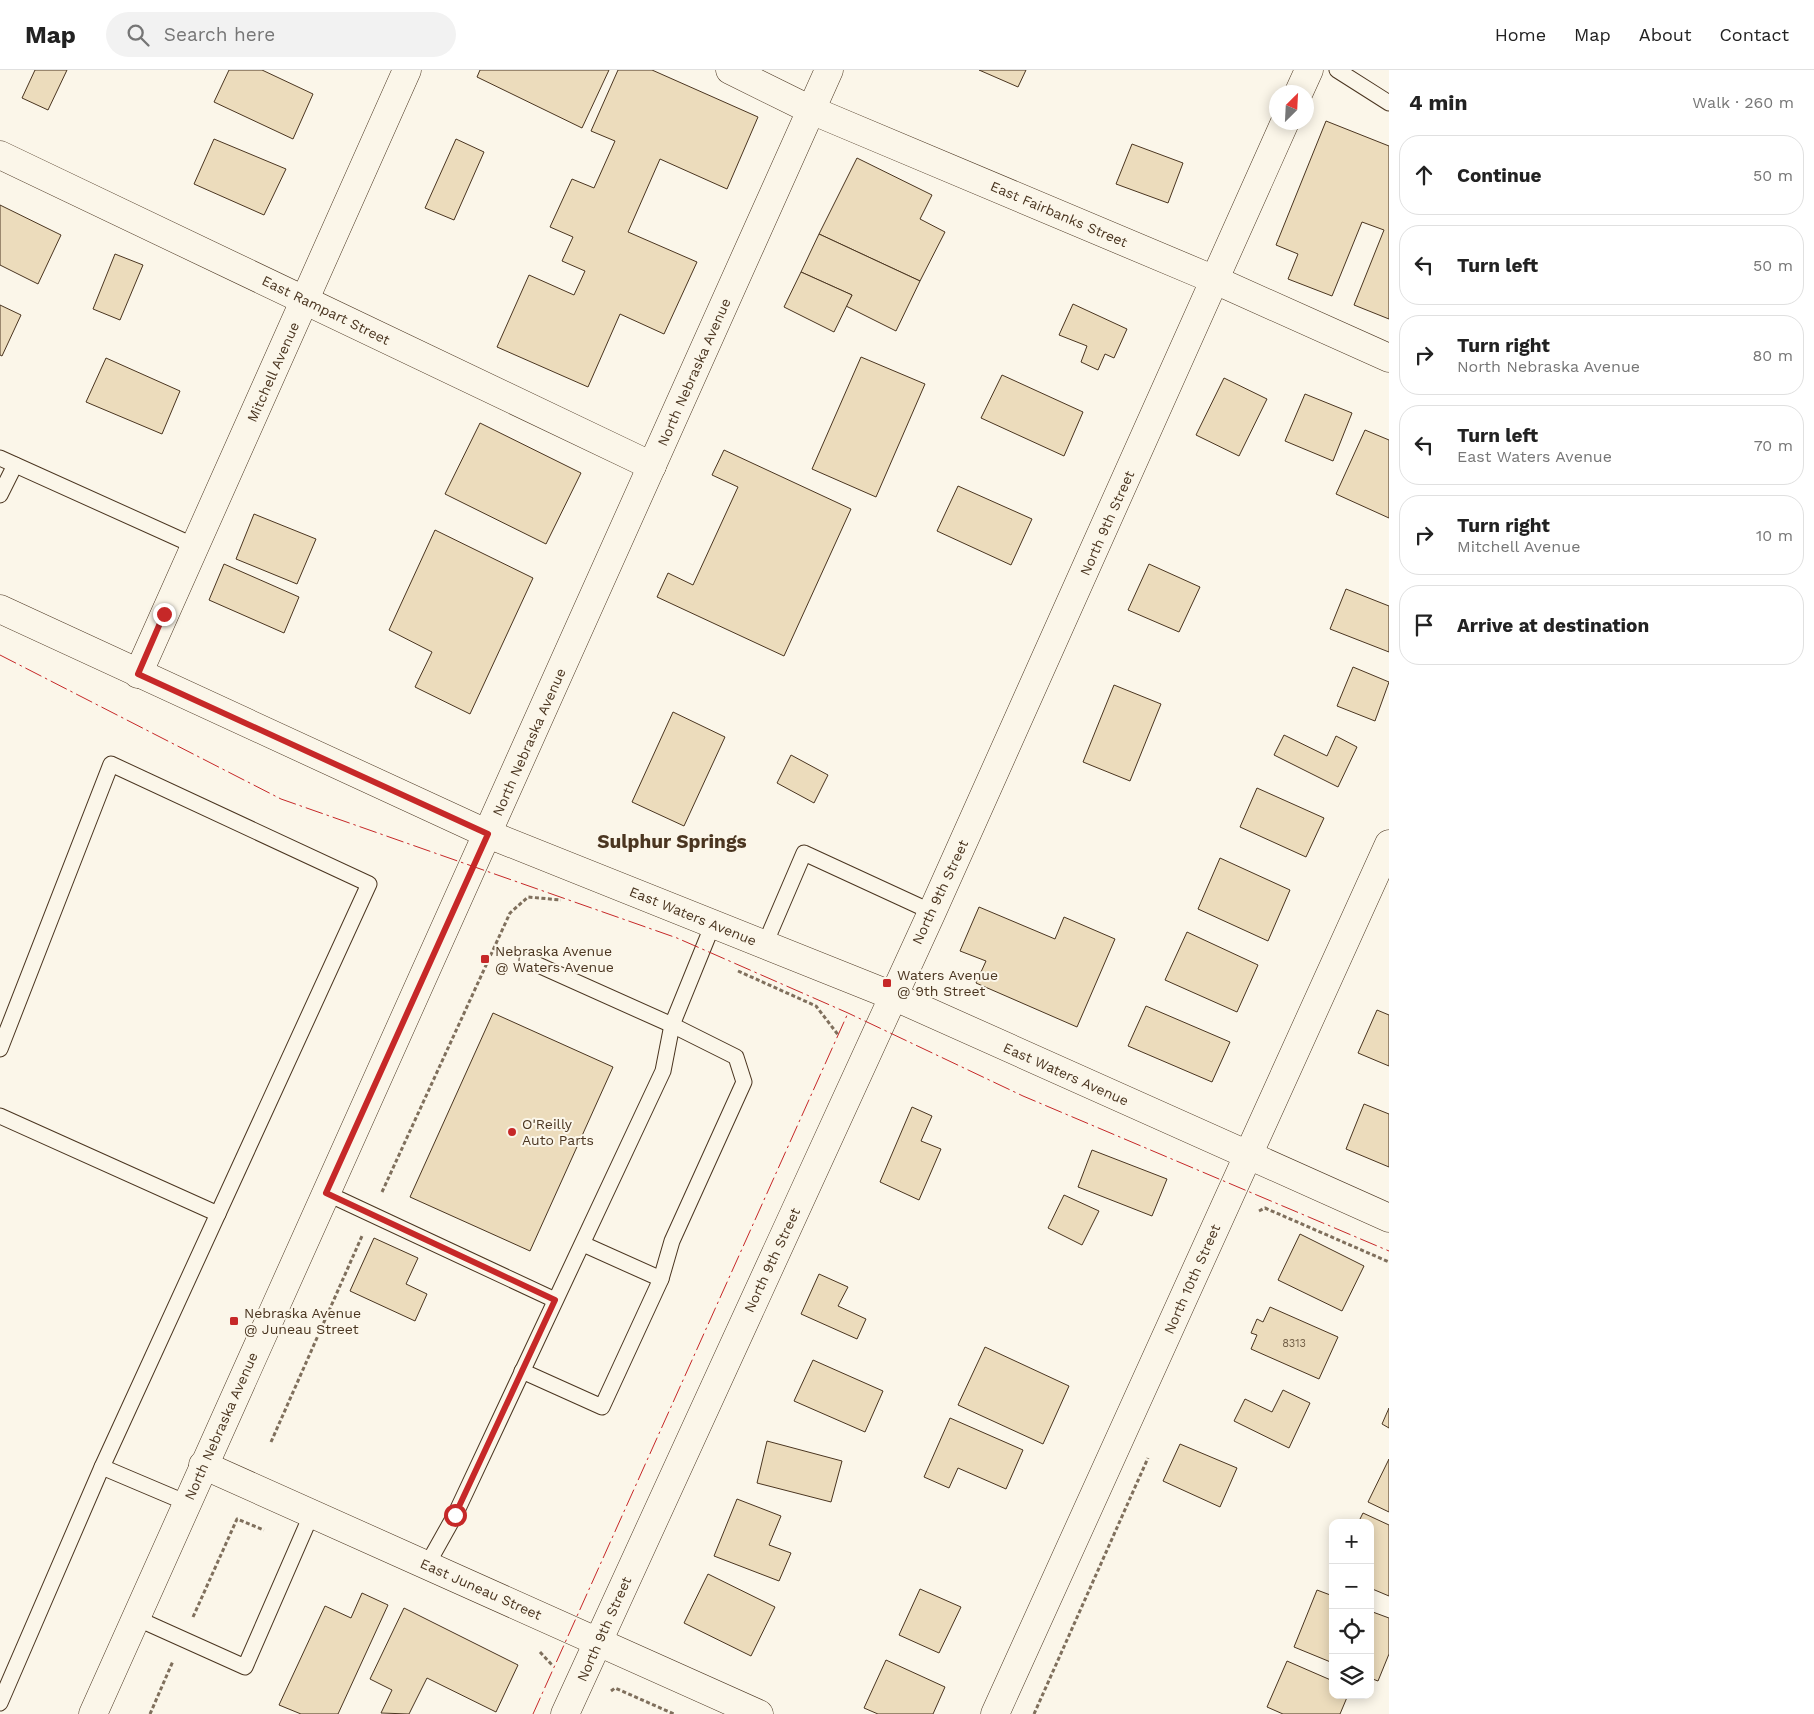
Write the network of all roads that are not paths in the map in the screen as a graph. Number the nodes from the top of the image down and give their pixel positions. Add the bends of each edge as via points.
1 (407, 70) edge
2 (730, 70) edge
3 (829, 70) edge
4 (1309, 70) edge
5 (1337, 70) edge
6 (1302, 85) edge
7 (1389, 103) edge
8 (811, 110) junction
9 (1281, 130) edge
10 (0, 155) edge
11 (1215, 280) junction
12 (306, 300) junction
13 (1389, 358) edge
14 (0, 458) edge
15 (15, 464) junction
16 (652, 466) junction
17 (0, 494) edge
18 (195, 546) junction
19 (0, 608) edge
20 (138, 674) junction
21 (488, 834) junction
22 (1389, 844) edge
23 (932, 912) junction
24 (713, 924) junction
25 (764, 944) junction
26 (527, 960) dead end
27 (893, 996) junction
28 (672, 1025) junction
29 (0, 1050) edge
30 (0, 1116) edge
31 (1248, 1156) junction
32 (326, 1193) junction
33 (218, 1214) junction
34 (1389, 1218) edge
35 (583, 1244) junction
36 (661, 1280) junction
37 (555, 1300) junction
38 (522, 1371) junction
39 (204, 1465) junction
40 (102, 1467) junction
41 (186, 1503) junction
42 (312, 1513) junction
43 (428, 1565) junction
44 (136, 1618) junction
45 (598, 1642) junction
46 (0, 1702) edge
47 (93, 1714) edge
48 (565, 1714) edge
49 (759, 1714) edge
50 (995, 1714) edge

1 - 12 street, Mitchell Avenue
2 - 8 street, East Fairbanks Street
3 - 8 street, North Nebraska Avenue
4 - 6 street
5 - 7 lane
8 - 11 street, East Fairbanks Street
8 - 16 street, North Nebraska Avenue
9 - 11 street, North 9th Street
10 - 12 street, East Rampart Street
11 - 13 street, East Fairbanks Street
11 - 23 street, North 9th Street
12 - 16 street, East Rampart Street
12 - 18 street, Mitchell Avenue
14 - 15 lane
15 - 17 lane
15 - 18 lane
16 - 21 street, North Nebraska Avenue
18 - 20 street, Mitchell Avenue
19 - 20 street, East Waters Avenue
20 - 21 street, East Waters Avenue
21 - 24 street, East Waters Avenue
21 - 32 street, North Nebraska Avenue
22 - 31 street, North 10th Street
23 - 25 lane via 804,853
23 - 27 street, North 9th Street
24 - 25 street, East Waters Avenue
24 - 28 lane
25 - 27 street, East Waters Avenue
26 - 28 lane
27 - 31 street, East Waters Avenue
27 - 45 street, North 9th Street
28 - 35 lane via 663,1071
28 - 36 lane via 736,1057 744,1082 672,1241
29 - 33 lane via 111,764 369,884
30 - 33 lane
31 - 34 street, East Waters Avenue
31 - 50 street, North 10th Street
32 - 37 lane
32 - 39 street, North Nebraska Avenue
33 - 40 lane
35 - 36 lane
35 - 37 lane
36 - 38 lane via 602,1406
37 - 38 lane
38 - 43 lane
39 - 41 street, North Nebraska Avenue
39 - 42 street, East Juneau Street
40 - 41 lane
40 - 46 lane
41 - 44 street, North Nebraska Avenue
42 - 43 street, East Juneau Street
42 - 44 lane via 245,1667
43 - 45 street, East Juneau Street
44 - 47 street, North Nebraska Avenue
45 - 48 street, North 9th Street
45 - 49 street, East Juneau Street

